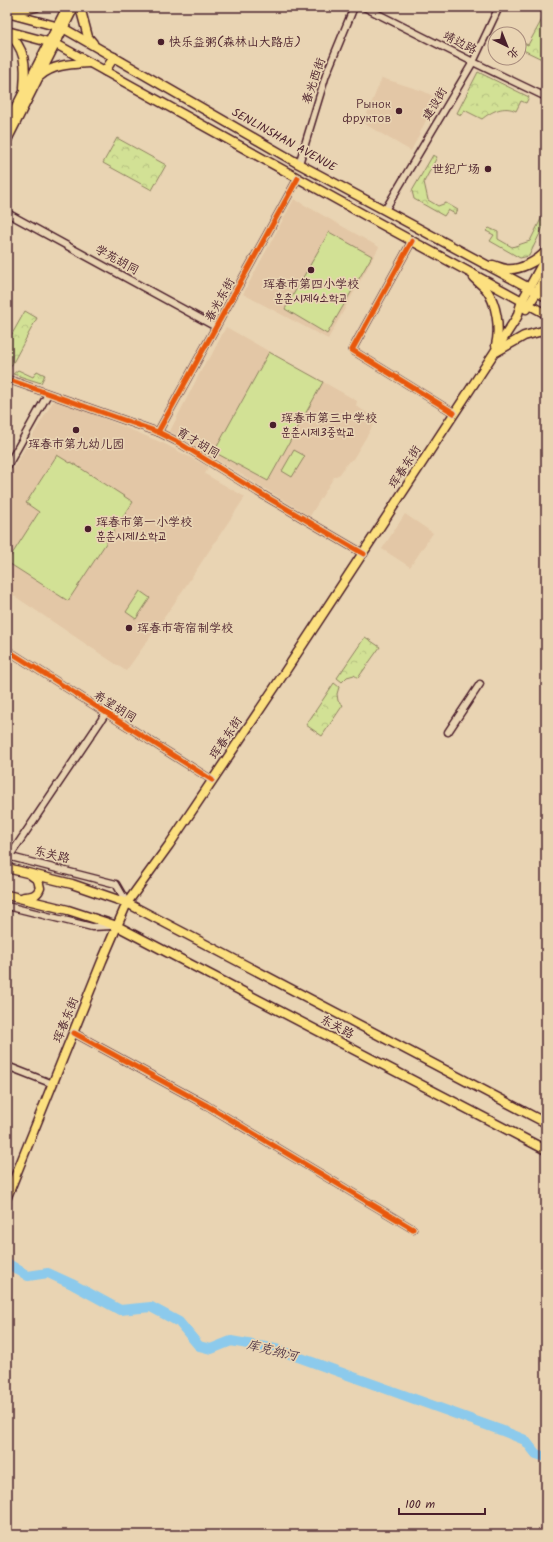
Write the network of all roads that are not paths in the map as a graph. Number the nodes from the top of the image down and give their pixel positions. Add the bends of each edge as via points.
1 (36, 7) edge
2 (67, 7) edge
3 (74, 7) edge
4 (80, 7) edge
5 (354, 7) edge
6 (364, 7) edge
7 (499, 7) edge
8 (7, 13) edge
9 (60, 27) junction
10 (7, 32) edge
11 (53, 43) junction
12 (98, 48) junction
13 (114, 57) junction
14 (473, 62) junction
15 (91, 63) junction
16 (106, 71) junction
17 (38, 78) junction
18 (24, 93) junction
19 (546, 97) edge
20 (7, 125) edge
21 (7, 140) edge
22 (299, 164) junction
23 (298, 178) junction
24 (385, 210) junction
25 (7, 213) edge
26 (412, 241) junction
27 (546, 251) edge
28 (546, 257) edge
29 (473, 259) junction
30 (465, 270) junction
31 (546, 273) edge
32 (533, 290) junction
33 (546, 297) edge
34 (526, 303) junction
35 (546, 314) edge
36 (216, 327) junction
37 (546, 330) edge
38 (494, 353) junction
39 (7, 379) edge
40 (48, 394) junction
41 (454, 413) junction
42 (158, 432) junction
43 (7, 466) edge
44 (364, 554) junction
45 (7, 650) edge
46 (480, 684) dead end
47 (106, 714) junction
48 (448, 732) dead end
49 (212, 780) junction
50 (8, 858) edge
51 (7, 868) edge
52 (25, 872) junction
53 (11, 896) edge
54 (127, 903) junction
55 (7, 906) edge
56 (117, 926) junction
57 (74, 1033) junction
58 (7, 1066) edge
59 (53, 1084) junction
60 (546, 1123) edge
61 (546, 1150) edge
62 (7, 1198) edge
63 (413, 1229) dead end

1 - 8 main road
2 - 9 main road
3 - 9 main road
4 - 12 main road via 88,37
5 - 22 street, 春光西街 via 326,75
6 - 14 street, 靖边路
7 - 14 street, 建设街
8 - 9 main road, SENLINSHAN AVENUE
9 - 11 main road
9 - 12 main road, SENLINSHAN AVENUE
10 - 11 main road
10 - 18 main road via 22,51
11 - 15 main road
11 - 17 main road
11 - 18 main road
12 - 13 main road, SENLINSHAN AVENUE
13 - 16 main road
13 - 22 main road, SENLINSHAN AVENUE
14 - 19 street, 靖边路
14 - 24 street, 建设街
15 - 16 main road
15 - 17 main road via 69,64 45,72
16 - 23 main road
17 - 21 main road
18 - 20 main road
22 - 24 main road, SENLINSHAN AVENUE
23 - 26 main road
23 - 36 street, 春光东街
24 - 29 main road, SENLINSHAN AVENUE
25 - 36 street, 学苑胡同
26 - 30 main road
26 - 41 street via 352,350
27 - 29 main road via 533,263 514,269
28 - 32 main road
29 - 32 main road, SENLINSHAN AVENUE
30 - 34 main road
30 - 38 main road via 486,289 492,301 498,324
31 - 32 main road
32 - 33 main road, SENLINSHAN AVENUE
32 - 34 main road, 珲春东街
34 - 35 main road
34 - 38 main road, 珲春东街
36 - 42 street, 春光东街
37 - 38 main road via 524,336
38 - 41 main road, 珲春东街
39 - 40 street, 育才胡同
40 - 42 street, 育才胡同
40 - 43 street
41 - 44 main road, 珲春东街
42 - 44 street, 育才胡同
44 - 49 main road, 珲春东街
45 - 47 street, 希望胡同
46 - 48 street
47 - 49 street, 希望胡同
47 - 50 street
49 - 54 main road, 珲春东街
50 - 54 street, 东关路 via 116,884
51 - 52 main road, 东关路
52 - 53 main road via 38,880 40,888 34,896
52 - 54 main road, 东关路 via 72,884
53 - 56 main road, 东关路 via 68,910
54 - 56 main road, 珲春东街
54 - 60 main road, 东关路
55 - 56 street, 东关路 via 92,927
56 - 57 main road, 珲春东街
56 - 61 main road, 东关路
57 - 59 main road, 珲春东街
57 - 63 street via 206,1105
58 - 59 street
59 - 62 main road, 珲春东街

